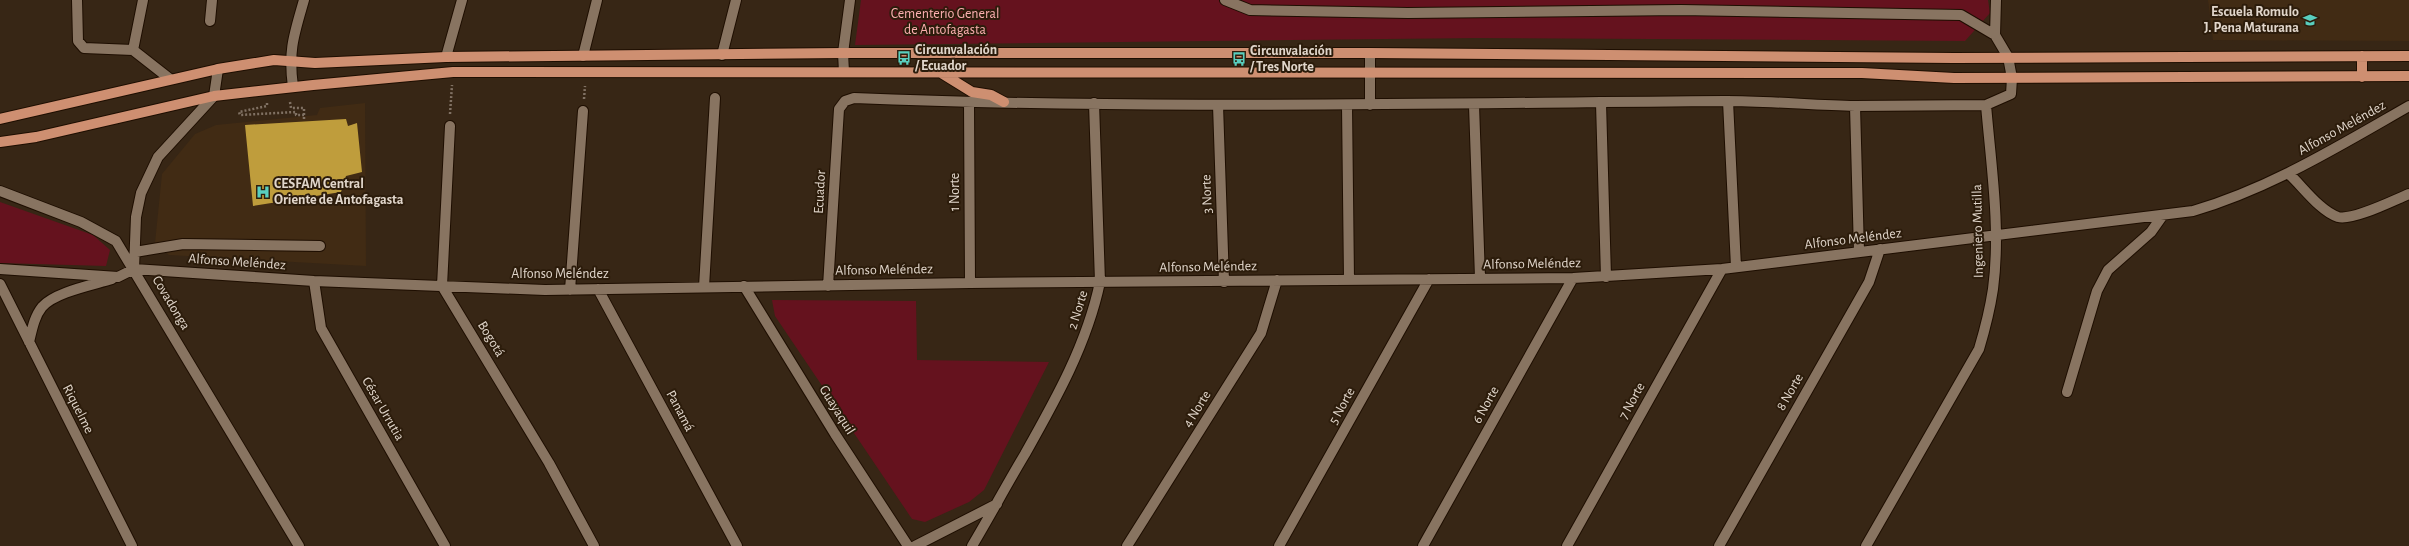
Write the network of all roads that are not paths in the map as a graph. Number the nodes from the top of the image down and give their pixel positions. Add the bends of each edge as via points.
1 (77, 0) edge
2 (144, 0) edge
3 (212, 0) edge
4 (304, 0) edge
5 (462, 0) edge
6 (598, 0) edge
7 (736, 0) edge
8 (850, 0) edge
9 (1225, 0) edge
10 (1996, 0) edge
11 (210, 21) dead end
12 (1995, 35) junction
13 (133, 50) junction
14 (843, 53) junction
15 (1370, 53) junction
16 (722, 55) junction
17 (583, 56) junction
18 (2362, 56) junction
19 (2409, 56) edge
20 (446, 57) junction
21 (2008, 57) junction
22 (290, 61) junction
23 (218, 68) junction
24 (937, 71) junction
25 (844, 72) junction
26 (1371, 72) junction
27 (2409, 76) edge
28 (2362, 77) junction
29 (2012, 78) junction
30 (170, 79) junction
31 (293, 86) junction
32 (214, 96) junction
33 (715, 98) dead end
34 (1728, 101) junction
35 (969, 102) junction
36 (1004, 102) junction
37 (1094, 102) junction
38 (1601, 103) junction
39 (1218, 105) junction
40 (1347, 105) junction
41 (1370, 105) junction
42 (1474, 105) junction
43 (1986, 105) junction
44 (1855, 106) junction
45 (2409, 106) edge
46 (583, 110) road end
47 (0, 119) edge
48 (450, 126) road end
49 (0, 142) edge
50 (2290, 174) junction
51 (0, 191) edge
52 (2409, 194) edge
53 (2163, 215) junction
54 (1996, 235) junction
55 (320, 246) dead end
56 (1880, 249) junction
57 (135, 252) junction
58 (1859, 252) junction
59 (1736, 268) junction
60 (0, 269) edge
61 (134, 269) junction
62 (1722, 269) junction
63 (118, 277) junction
64 (1606, 277) junction
65 (1480, 278) junction
66 (1573, 278) junction
67 (1429, 279) junction
68 (1276, 280) junction
69 (1349, 280) junction
70 (314, 281) junction
71 (1100, 282) junction
72 (1224, 282) junction
73 (970, 283) junction
74 (0, 284) edge
75 (442, 286) junction
76 (744, 286) junction
77 (828, 286) junction
78 (704, 287) junction
79 (598, 289) junction
80 (570, 290) junction
81 (29, 342) junction
82 (2067, 392) dead end
83 (997, 504) junction
84 (128, 545) edge
85 (299, 546) edge
86 (445, 546) edge
87 (594, 546) edge
88 (737, 546) edge
89 (908, 546) edge
90 (915, 546) edge
91 (972, 546) edge
92 (1127, 546) edge
93 (1279, 546) edge
94 (1423, 546) edge
95 (1567, 546) edge
96 (1719, 546) edge
97 (1866, 546) edge

1 - 13 street via 78,41 84,48
2 - 13 street
3 - 11 street
4 - 22 street via 292,41
5 - 20 street
6 - 17 street
7 - 16 street
8 - 14 street
9 - 12 street via 1250,10 1408,13 1681,10 1961,15
10 - 12 street
12 - 21 street
13 - 30 street
14 - 15 main road
14 - 16 main road
14 - 25 street
15 - 21 main road
15 - 26 street
16 - 17 main road
17 - 20 main road
18 - 19 main road
18 - 21 main road
18 - 28 main road
20 - 22 main road via 315,63
21 - 29 street
22 - 23 main road via 274,60
22 - 31 street
23 - 30 main road
23 - 32 street
24 - 25 main road
24 - 26 main road
24 - 36 main road via 972,92 991,95
25 - 31 main road via 453,72
26 - 29 main road via 1862,73
26 - 41 street
27 - 28 main road
28 - 29 main road
29 - 43 street via 2011,94
30 - 47 main road
31 - 32 main road
32 - 49 main road via 36,137
32 - 57 street, Covadonga via 158,157 141,193 136,217
33 - 78 street
34 - 38 street
34 - 44 street
34 - 59 street
35 - 36 street
35 - 73 street, 1 Norte
35 - 77 street, Ecuador via 854,98 844,101 839,109
36 - 37 street
37 - 39 street
37 - 71 street, 2 Norte
38 - 42 street
38 - 64 street
39 - 40 street
39 - 72 street, 3 Norte
40 - 41 street
40 - 69 street
41 - 42 street
42 - 65 street
43 - 44 street
43 - 54 street, Ingeniero Mutilla
44 - 58 street
45 - 50 street, Alfonso Meléndez
46 - 80 street
48 - 75 street
50 - 52 street, Alfonso Meléndez via 2325,209 2339,217 2354,216
50 - 53 street, Alfonso Meléndez via 2230,200 2193,211
51 - 61 street via 81,222 116,241
53 - 54 street, Alfonso Meléndez
53 - 82 street via 2151,232 2108,270 2097,292
54 - 56 street, Alfonso Meléndez
54 - 97 street, Ingeniero Mutilla via 1993,288 1988,319 1979,349
55 - 57 street via 183,244
56 - 58 street, Alfonso Meléndez
56 - 96 street, 8 Norte via 1869,282
57 - 61 street, Covadonga
58 - 59 street, Alfonso Meléndez
59 - 62 street, Alfonso Meléndez
60 - 63 street
61 - 63 street
61 - 70 street, Alfonso Meléndez
61 - 85 street, Covadonga
62 - 64 street, Alfonso Meléndez
62 - 95 street, 7 Norte
63 - 81 street via 59,296 42,306 34,322
64 - 66 street, Alfonso Meléndez
65 - 66 street, Alfonso Meléndez
65 - 67 street, Alfonso Meléndez
66 - 94 street, 6 Norte
67 - 69 street, Alfonso Meléndez
67 - 93 street, 5 Norte
68 - 69 street, Alfonso Meléndez
68 - 72 street, Alfonso Meléndez
68 - 92 street, 4 Norte via 1262,332
70 - 75 street, Alfonso Meléndez
70 - 86 street, César Urrutia via 320,328
71 - 72 street, Alfonso Meléndez
71 - 73 street, Alfonso Meléndez
71 - 83 street, 2 Norte via 1095,308 1080,348 1052,408
73 - 77 street, Alfonso Meléndez
74 - 81 street, Riquelme
75 - 80 street, Alfonso Meléndez
75 - 87 street, Bogotá via 549,463
76 - 77 street, Alfonso Meléndez
76 - 78 street, Alfonso Meléndez
76 - 89 street, Guayaquil
78 - 79 street, Alfonso Meléndez
79 - 80 street, Alfonso Meléndez
79 - 88 street, Panamá
81 - 84 street, Riquelme
83 - 90 street
83 - 91 street, 2 Norte

